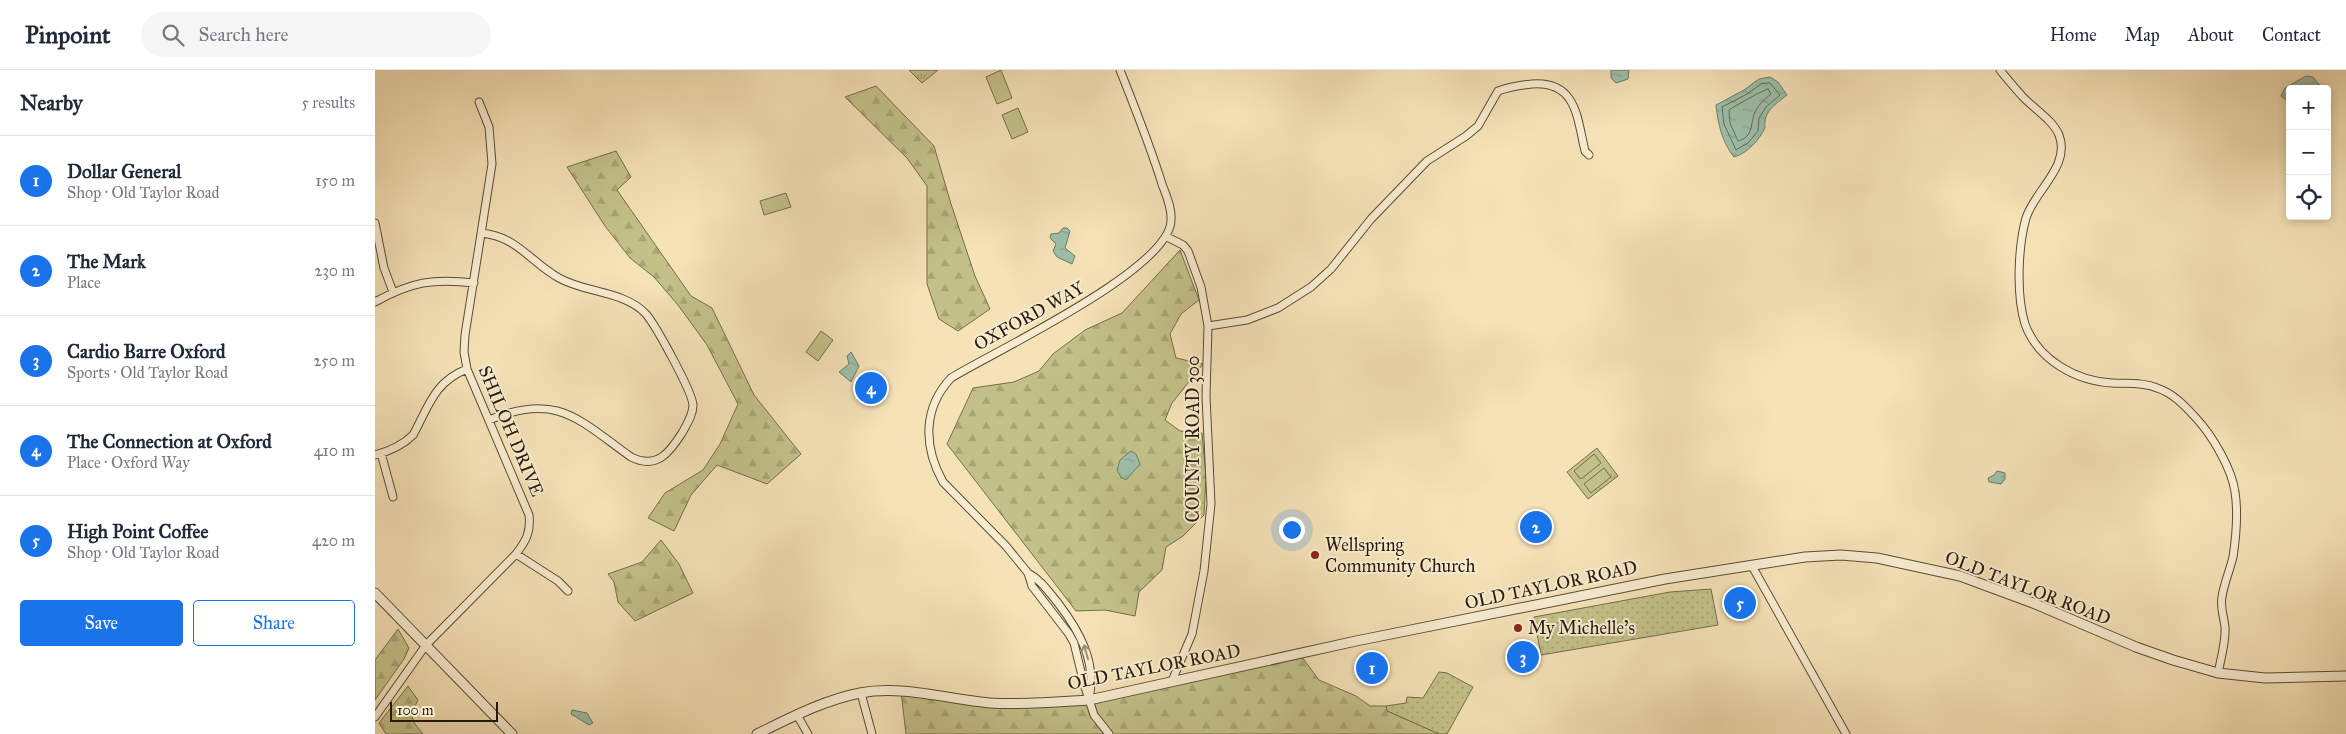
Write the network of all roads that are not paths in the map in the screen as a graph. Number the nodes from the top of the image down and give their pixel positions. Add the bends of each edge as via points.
1 (1120, 70) edge
2 (2000, 70) edge
3 (479, 102) dead end
4 (1589, 155) dead end
5 (375, 223) edge
6 (482, 233) junction
7 (1167, 237) junction
8 (474, 283) junction
9 (393, 292) junction
10 (375, 302) edge
11 (1208, 326) junction
12 (467, 369) junction
13 (489, 420) junction
14 (378, 454) edge
15 (393, 497) dead end
16 (515, 554) junction
17 (1752, 566) junction
18 (568, 591) dead end
19 (375, 594) edge
20 (426, 645) junction
21 (2218, 673) junction
22 (2346, 676) edge
23 (1172, 681) junction
24 (861, 693) junction
25 (1089, 700) junction
26 (797, 715) junction
27 (375, 718) edge
28 (762, 733) edge
29 (512, 734) edge
30 (807, 734) edge
31 (872, 734) edge
32 (1109, 734) edge
33 (1846, 734) edge

1 - 7 street via 1170,208
2 - 21 street via 2052,125 2061,144 2059,162 2027,216 2021,245 2021,297 2025,324 2032,338 2056,365 2087,380 2141,384 2168,392 2204,427 2229,473 2235,490 2236,508 2233,557 2221,600 2225,628
3 - 6 street, SHILOH DRIVE via 489,127 492,146
4 - 11 street via 1585,151 1575,108 1563,90 1539,84 1498,91 1478,126 1427,161 1371,219 1331,269 1311,287 1284,306 1247,320
5 - 9 street
6 - 8 street, SHILOH DRIVE
6 - 13 street via 512,242 558,278 627,302 640,310 653,325 693,404 692,415 670,452 649,461 640,461 575,416 555,409 532,407 510,411
7 - 11 street, COUNTY ROAD 300 via 1188,251 1201,287
7 - 25 street, OXFORD WAY via 1147,259 1074,311 951,378 941,388 931,409 928,443 943,482 1028,573 1032,586 1074,644
8 - 9 street via 439,280
8 - 12 street, SHILOH DRIVE via 465,335
9 - 10 street
11 - 23 street, COUNTY ROAD 300 via 1206,396 1211,504 1204,571 1192,634
12 - 13 street, SHILOH DRIVE
12 - 14 street via 443,382 406,442
13 - 16 street, SHILOH DRIVE via 529,515 526,540
14 - 15 street
16 - 18 street
16 - 20 street, SHILOH DRIVE
17 - 21 street, OLD TAYLOR ROAD via 1841,555 1912,564 1960,576 2136,647
17 - 23 street, OLD TAYLOR ROAD via 1665,578
17 - 33 street
19 - 20 street
20 - 27 street, SHILOH DRIVE
20 - 29 street
21 - 22 street, OLD TAYLOR ROAD via 2265,678
23 - 25 street, OLD TAYLOR ROAD
24 - 25 street, OLD TAYLOR ROAD via 911,693 991,703
24 - 26 street, OLD TAYLOR ROAD
24 - 31 street
25 - 32 street, OXFORD WAY via 1094,715
26 - 28 street, OLD TAYLOR ROAD
26 - 30 street

